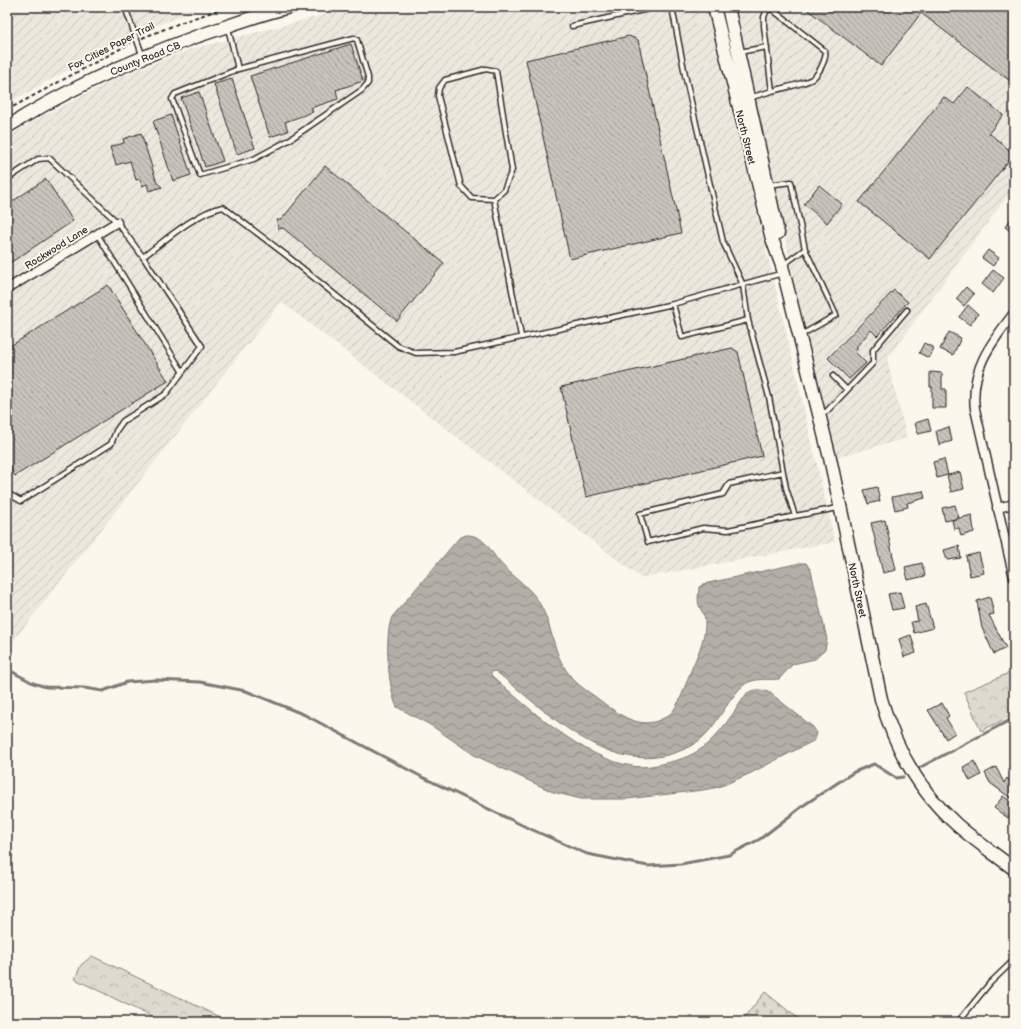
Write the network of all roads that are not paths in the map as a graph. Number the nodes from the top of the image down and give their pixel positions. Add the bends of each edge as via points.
1 (125, 7) edge
2 (290, 7) edge
3 (657, 7) edge
4 (672, 7) edge
5 (714, 7) edge
6 (728, 7) edge
7 (768, 7) edge
8 (227, 26) junction
9 (572, 26) dead end
10 (767, 47) junction
11 (738, 52) junction
12 (143, 57) junction
13 (238, 69) junction
14 (772, 91) junction
15 (748, 98) junction
16 (7, 127) edge
17 (7, 179) edge
18 (768, 185) junction
19 (494, 199) junction
20 (117, 222) junction
21 (96, 234) junction
22 (805, 249) junction
23 (143, 257) junction
24 (782, 269) junction
25 (743, 285) junction
26 (7, 289) edge
27 (674, 304) junction
28 (907, 310) dead end
29 (1014, 313) edge
30 (748, 320) junction
31 (521, 336) junction
32 (799, 336) junction
33 (182, 371) junction
34 (833, 376) dead end
35 (847, 390) junction
36 (819, 414) junction
37 (783, 472) junction
38 (7, 493) edge
39 (1014, 504) edge
40 (840, 507) junction
41 (997, 508) junction
42 (795, 516) junction
43 (1014, 578) edge
44 (1013, 866) edge
45 (1014, 960) edge
46 (958, 1022) edge

1 - 12 lane
2 - 8 street, County Road CB
3 - 9 lane
4 - 25 lane via 684,75 723,242
5 - 24 street, North Street via 772,239
6 - 11 street, North Street
7 - 10 lane via 764,17
7 - 14 lane via 825,51 826,55 812,79
8 - 12 street, County Road CB
8 - 13 lane
10 - 11 lane
10 - 14 lane
11 - 15 street, North Street
12 - 16 street, County Road CB via 56,98
13 - 13 lane via 175,94 172,100 200,175 254,159 289,140 362,90 368,83 357,40 354,38
14 - 15 lane
15 - 18 street, North Street
17 - 20 lane via 38,159 49,158
18 - 22 lane via 791,182
18 - 24 street, North Street via 779,237
19 - 19 lane via 504,190 512,170 496,71 486,69 445,80 439,88 438,96 461,186 472,198
19 - 31 lane
20 - 21 street, Rockwood Lane
20 - 23 lane
21 - 26 street, Rockwood Lane
21 - 33 lane
22 - 24 lane
22 - 32 lane via 836,315
23 - 31 lane via 214,208 222,207 398,346 416,353 454,352
23 - 33 lane via 202,346
24 - 25 lane
24 - 32 street, North Street
25 - 27 lane
25 - 30 lane
27 - 30 lane via 682,337
27 - 31 lane
28 - 35 lane via 873,350 873,363
29 - 41 street via 984,355 974,388 975,409
30 - 37 lane via 769,397
32 - 36 street, North Street
33 - 38 lane via 166,394 123,421 111,444 100,452 21,501
34 - 35 lane
35 - 36 lane via 827,411
36 - 40 street, North Street
37 - 42 lane
37 - 42 lane via 729,484 723,494 640,514 648,542 703,528 728,530
39 - 41 street
40 - 42 lane
40 - 44 street, North Street via 881,699 898,748 919,783 939,808 956,825
41 - 43 street
45 - 46 lane

